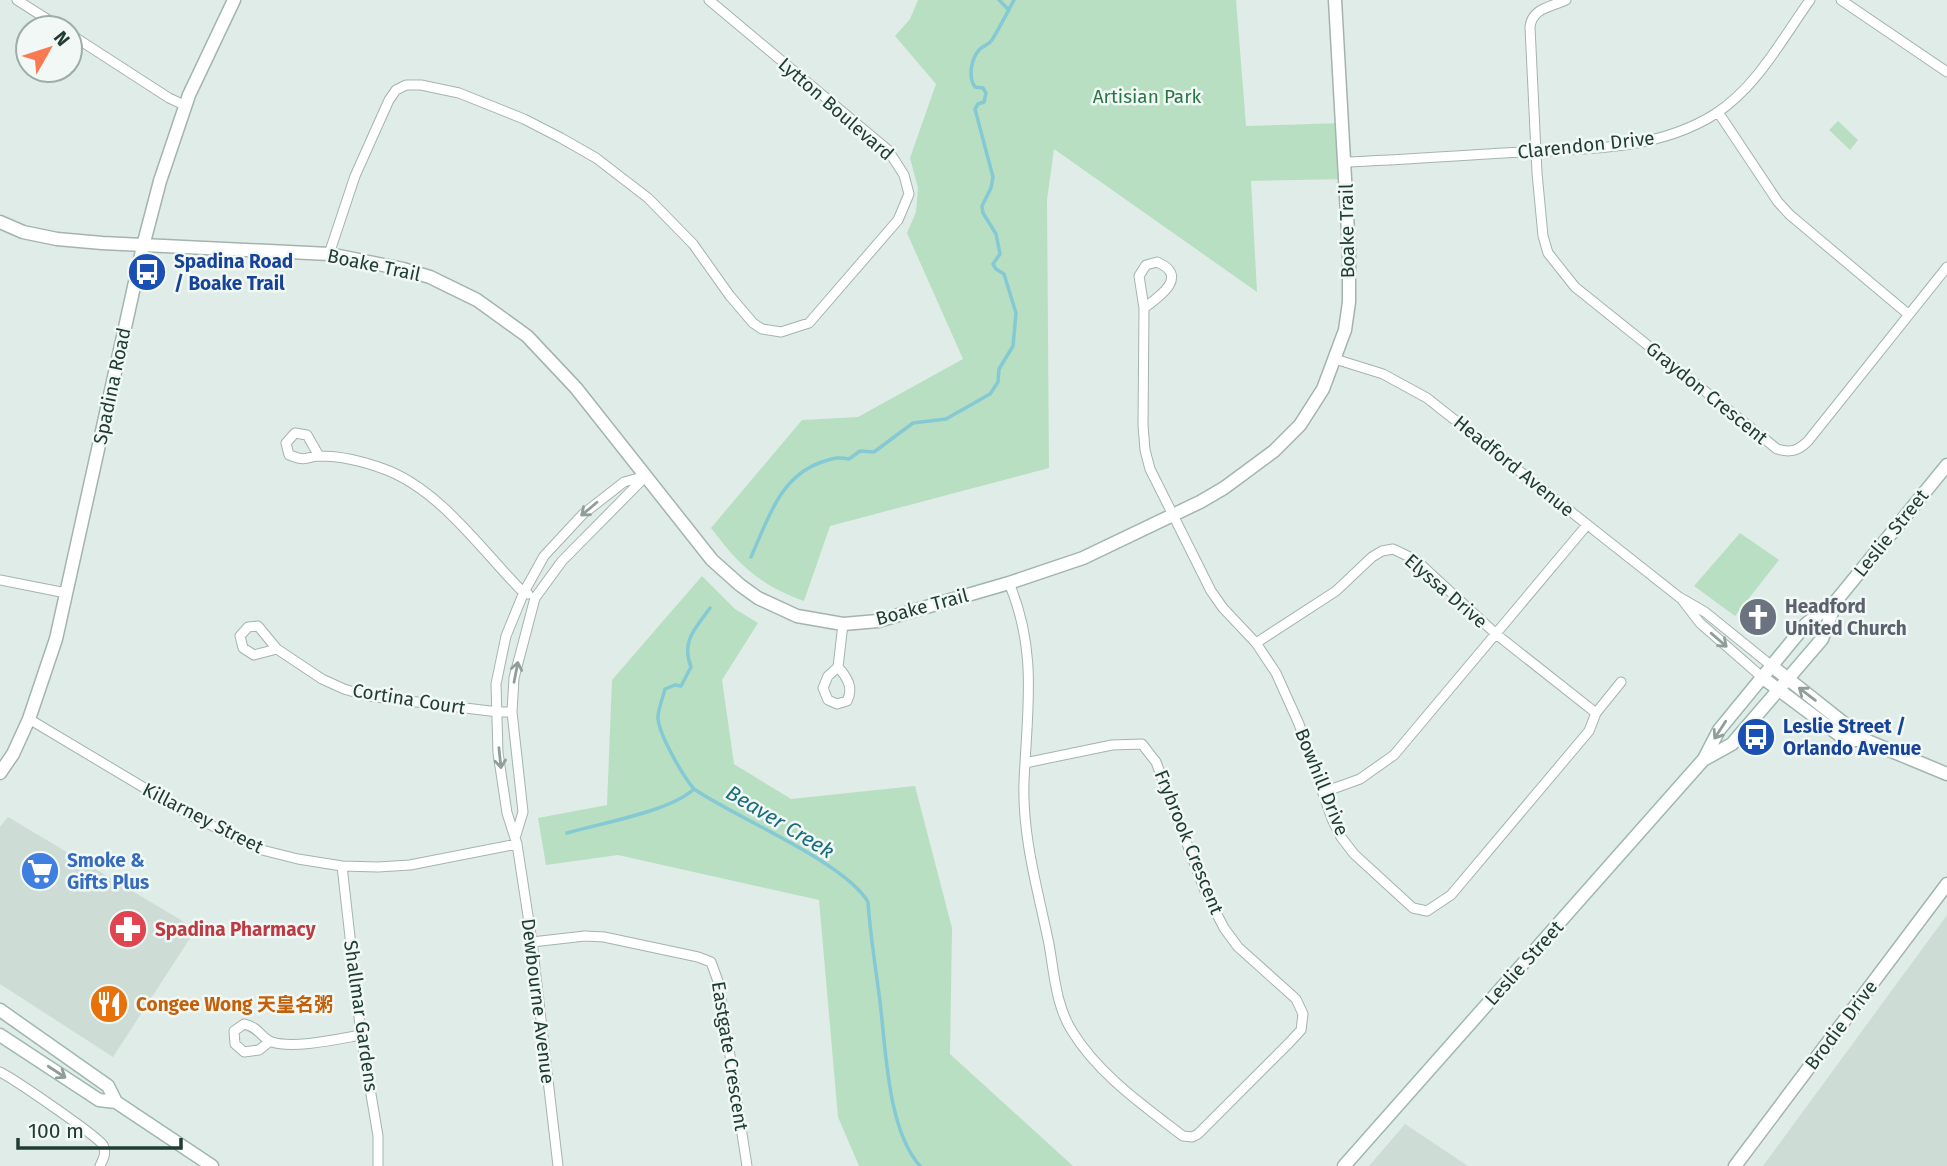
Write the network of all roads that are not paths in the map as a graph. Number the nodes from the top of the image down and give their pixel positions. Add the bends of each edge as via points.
1 (17, 0) edge
2 (233, 0) edge
3 (709, 0) edge
4 (1335, 0) edge
5 (1566, 0) edge
6 (1810, 0) edge
7 (1841, 0) edge
8 (39, 14) edge
9 (84, 43) edge
10 (1947, 72) edge
11 (184, 105) junction
12 (1718, 112) junction
13 (1536, 151) junction
14 (1345, 162) junction
15 (0, 222) edge
16 (143, 246) junction
17 (329, 254) junction
18 (1947, 267) edge
19 (1144, 308) junction
20 (1908, 314) junction
21 (1335, 359) junction
22 (319, 456) dead end
23 (1947, 465) edge
24 (646, 475) junction
25 (1173, 515) junction
26 (1587, 525) junction
27 (0, 580) edge
28 (1009, 583) junction
29 (524, 592) junction
30 (66, 593) junction
31 (1679, 597) junction
32 (536, 598) junction
33 (1836, 601) junction
34 (843, 624) junction
35 (1496, 634) junction
36 (1256, 642) junction
37 (276, 649) dead end
38 (838, 667) dead end
39 (1773, 667) junction
40 (1763, 678) junction
41 (1788, 679) junction
42 (1621, 682) dead end
43 (1778, 691) junction
44 (498, 712) junction
45 (512, 712) junction
46 (1596, 713) junction
47 (29, 719) junction
48 (1865, 740) junction
49 (1704, 760) junction
50 (1025, 763) junction
51 (0, 773) edge
52 (1947, 774) edge
53 (1324, 792) junction
54 (517, 840) junction
55 (342, 866) junction
56 (1947, 884) edge
57 (532, 942) junction
58 (0, 1010) edge
59 (0, 1035) edge
60 (361, 1035) junction
61 (269, 1042) dead end
62 (0, 1072) edge
63 (116, 1102) junction
64 (100, 1166) edge
65 (212, 1166) edge
66 (378, 1166) edge
67 (558, 1166) edge
68 (747, 1166) edge
69 (1344, 1166) edge
70 (1735, 1166) edge

1 - 8 street
2 - 11 street, Spadina Road
3 - 17 street, Lytton Boulevard via 887,150 904,174 909,194 898,220 809,323 781,332 762,329 743,313 693,244 648,198 596,158 524,119 459,93 421,85 406,85 389,100 355,176
4 - 14 street, Boake Trail
5 - 13 street, Graydon Crescent via 1537,10 1531,18
6 - 12 street, Clarendon Drive via 1756,76
7 - 10 street
9 - 11 street
11 - 16 street, Spadina Road
12 - 13 street, Clarendon Drive via 1646,142
12 - 20 street via 1777,202
13 - 14 street, Clarendon Drive
13 - 20 street, Graydon Crescent via 1543,236 1557,267 1575,287 1777,449 1800,449 1808,441
14 - 21 street, Boake Trail via 1349,302
15 - 16 street, Boake Trail via 57,239
16 - 17 street, Boake Trail
16 - 30 street, Spadina Road
17 - 24 street, Boake Trail via 430,277 502,316 576,388
18 - 20 street, Graydon Crescent
19 - 19 street, Bowhill Drive via 1172,282 1169,270 1157,262 1146,265 1139,276
19 - 25 street, Bowhill Drive via 1146,450 1150,469
21 - 25 street, Boake Trail via 1300,425 1274,451 1224,488
21 - 26 street, Headford Avenue via 1383,374 1427,398
22 - 29 street via 385,469 407,481 438,502
23 - 33 street, Leslie Street
24 -> 29 street, Dewbourne Avenue via 624,482 583,514 544,556
24 - 32 street, Dewbourne Avenue via 562,561
24 - 34 street, Boake Trail via 712,560 740,585 797,616
25 - 28 street, Boake Trail via 1083,558
25 - 36 street, Bowhill Drive via 1211,591
26 - 31 street, Headford Avenue
26 - 35 street
27 - 30 street
28 - 34 street, Boake Trail via 878,621
28 - 50 street, Frybrook Crescent via 1029,662
29 - 32 street
29 - 44 street, Dewbourne Avenue via 506,636 496,684
30 - 47 street, Spadina Road
31 - 39 street, Headford Avenue via 1705,611
31 -> 40 street, Headford Avenue via 1700,623
45 -> 32 street, Dewbourne Avenue via 514,678
33 - 39 street, Leslie Street via 1806,624
33 - 41 street, Leslie Street via 1822,639
34 - 38 street
35 - 36 street, Elyssa Drive via 1416,560 1393,549 1371,558 1336,591
35 - 46 street, Elyssa Drive
35 - 53 street via 1394,755 1360,779
36 - 53 street, Bowhill Drive via 1290,701
37 - 44 street, Cortina Court via 322,679 368,696
39 - 40 street, Leslie Street
39 - 41 street, Headford Avenue
40 - 43 street
40 -> 49 street, Leslie Street via 1719,730
41 - 43 street, Leslie Street
48 -> 41 street, Headford Avenue
42 - 46 street, Bowhill Drive
43 - 48 street via 1846,740
43 - 49 street, Leslie Street via 1732,744
44 - 45 street, Cortina Court
44 -> 54 street, Dewbourne Avenue via 498,753 507,813
45 - 54 street, Dewbourne Avenue via 523,812
46 - 53 street, Bowhill Drive via 1589,732 1451,895 1427,911 1413,908 1354,854 1332,819
47 - 51 street, Spadina Road
47 - 55 street, Killarney Street via 227,834 262,850
48 - 52 street
49 - 69 street, Leslie Street
50 - 50 street, Frybrook Crescent via 1112,745 1142,744 1156,762 1224,929 1296,999 1303,1014 1301,1030 1289,1044 1198,1135 1183,1136 1115,1081 1083,1047 1062,1013 1029,845
54 - 55 street, Killarney Street via 410,865
54 - 57 street, Dewbourne Avenue
55 - 60 street, Shallmar Gardens
56 - 70 street, Brodie Drive
57 - 67 street, Dewbourne Avenue
57 - 68 street, Eastgate Crescent via 604,937 711,962 719,984
58 - 63 street via 108,1086
59 -> 63 street via 99,1100
60 - 61 street
60 - 66 street, Shallmar Gardens via 379,1136
62 - 64 street via 103,1146
63 - 65 street

